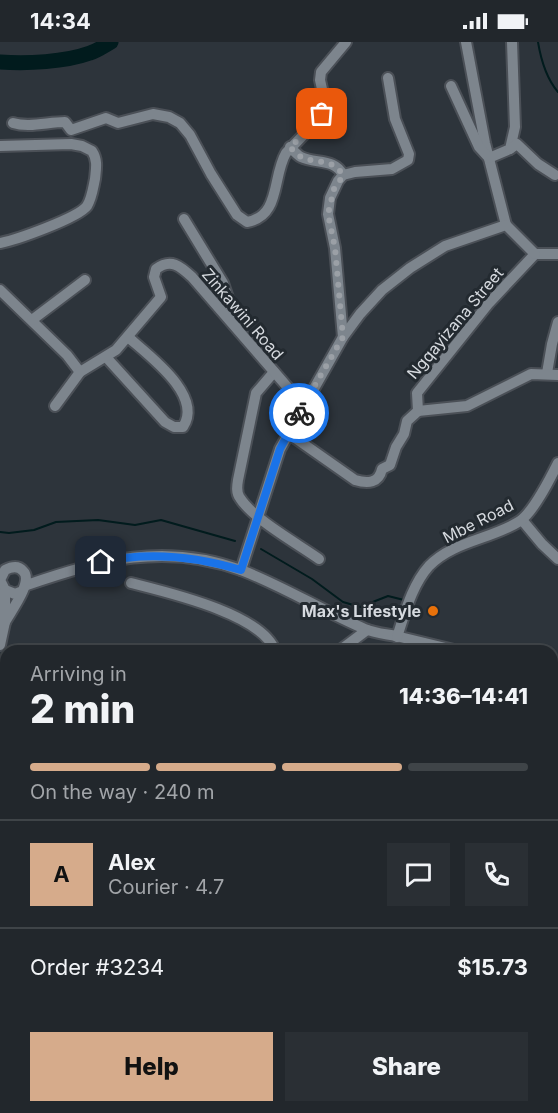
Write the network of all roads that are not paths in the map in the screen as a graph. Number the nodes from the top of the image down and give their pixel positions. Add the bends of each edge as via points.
1 (346, 42) edge
2 (466, 42) edge
3 (512, 42) edge
4 (388, 78) dead end
5 (451, 86) dead end
6 (13, 123) dead end
7 (0, 146) edge
8 (290, 147) junction
9 (510, 149) junction
10 (489, 158) junction
11 (555, 175) dead end
12 (343, 176) junction
13 (184, 219) dead end
14 (506, 225) junction
15 (0, 243) edge
16 (535, 254) junction
17 (558, 254) edge
18 (85, 280) dead end
19 (0, 290) edge
20 (32, 320) junction
21 (558, 322) edge
22 (238, 328) junction
23 (128, 337) junction
24 (343, 337) junction
25 (106, 357) junction
26 (80, 372) junction
27 (274, 372) junction
28 (553, 374) edge
29 (303, 405) junction
30 (55, 406) dead end
31 (418, 411) junction
32 (288, 433) junction
33 (558, 464) edge
34 (259, 517) junction
35 (522, 520) junction
36 (319, 559) dead end
37 (558, 559) edge
38 (241, 570) junction
39 (2, 578) edge
40 (25, 583) junction
41 (131, 583) dead end
42 (5, 622) junction
43 (367, 630) junction
44 (397, 637) junction
45 (0, 645) edge
46 (272, 645) edge
47 (347, 645) edge
48 (432, 645) edge

1 - 8 street via 321,72 324,98 320,118
2 - 10 street
3 - 9 street via 515,127
4 - 12 street via 408,160 392,169
5 - 10 street via 479,147
6 - 8 street via 23,126 65,122 71,130 106,118 118,123 153,114 169,117 190,135 237,215 247,222 268,211 282,159
7 - 15 street via 82,146 92,151 96,166 91,198 84,209
8 - 12 street via 302,157 336,166
9 - 10 street
9 - 11 street via 517,144
10 - 14 street
12 - 24 street via 334,189 328,214
13 - 22 street via 223,283
14 - 16 street
14 - 24 street via 445,246 410,268 369,303
16 - 17 street
16 - 31 street, Ngqayizana Street via 489,303 417,393
18 - 20 street
19 - 20 street
20 - 26 street
21 - 28 street via 552,344
22 - 23 street, Zinkawini Road via 192,277 177,265 167,263 156,269 154,278 160,301
22 - 27 street, Zinkawini Road
23 - 25 street, Zinkawini Road
23 - 25 street via 178,385 186,407 187,421 183,427 165,422
24 - 29 street
25 - 26 street, Zinkawini Road
26 - 30 street, Zinkawini Road
27 - 29 street, Zinkawini Road
27 - 34 street via 256,393 237,484 239,497
28 - 31 street via 525,375 467,406
29 - 32 street
31 - 32 street, Ngqayizana Street via 407,421 390,465 372,482 355,480
32 - 34 street
33 - 35 street, Mbe Road
34 - 36 street
34 - 38 street
35 - 37 street
35 - 44 street, Mbe Road via 458,547 431,564 420,577
38 - 40 street via 211,561 164,556 113,559
38 - 43 street
39 - 40 street via 15,594
39 - 40 street via 16,567
39 - 42 street
40 - 42 street
41 - 46 street via 216,607 262,633
42 - 45 street
43 - 44 street
43 - 47 street
44 - 48 street

